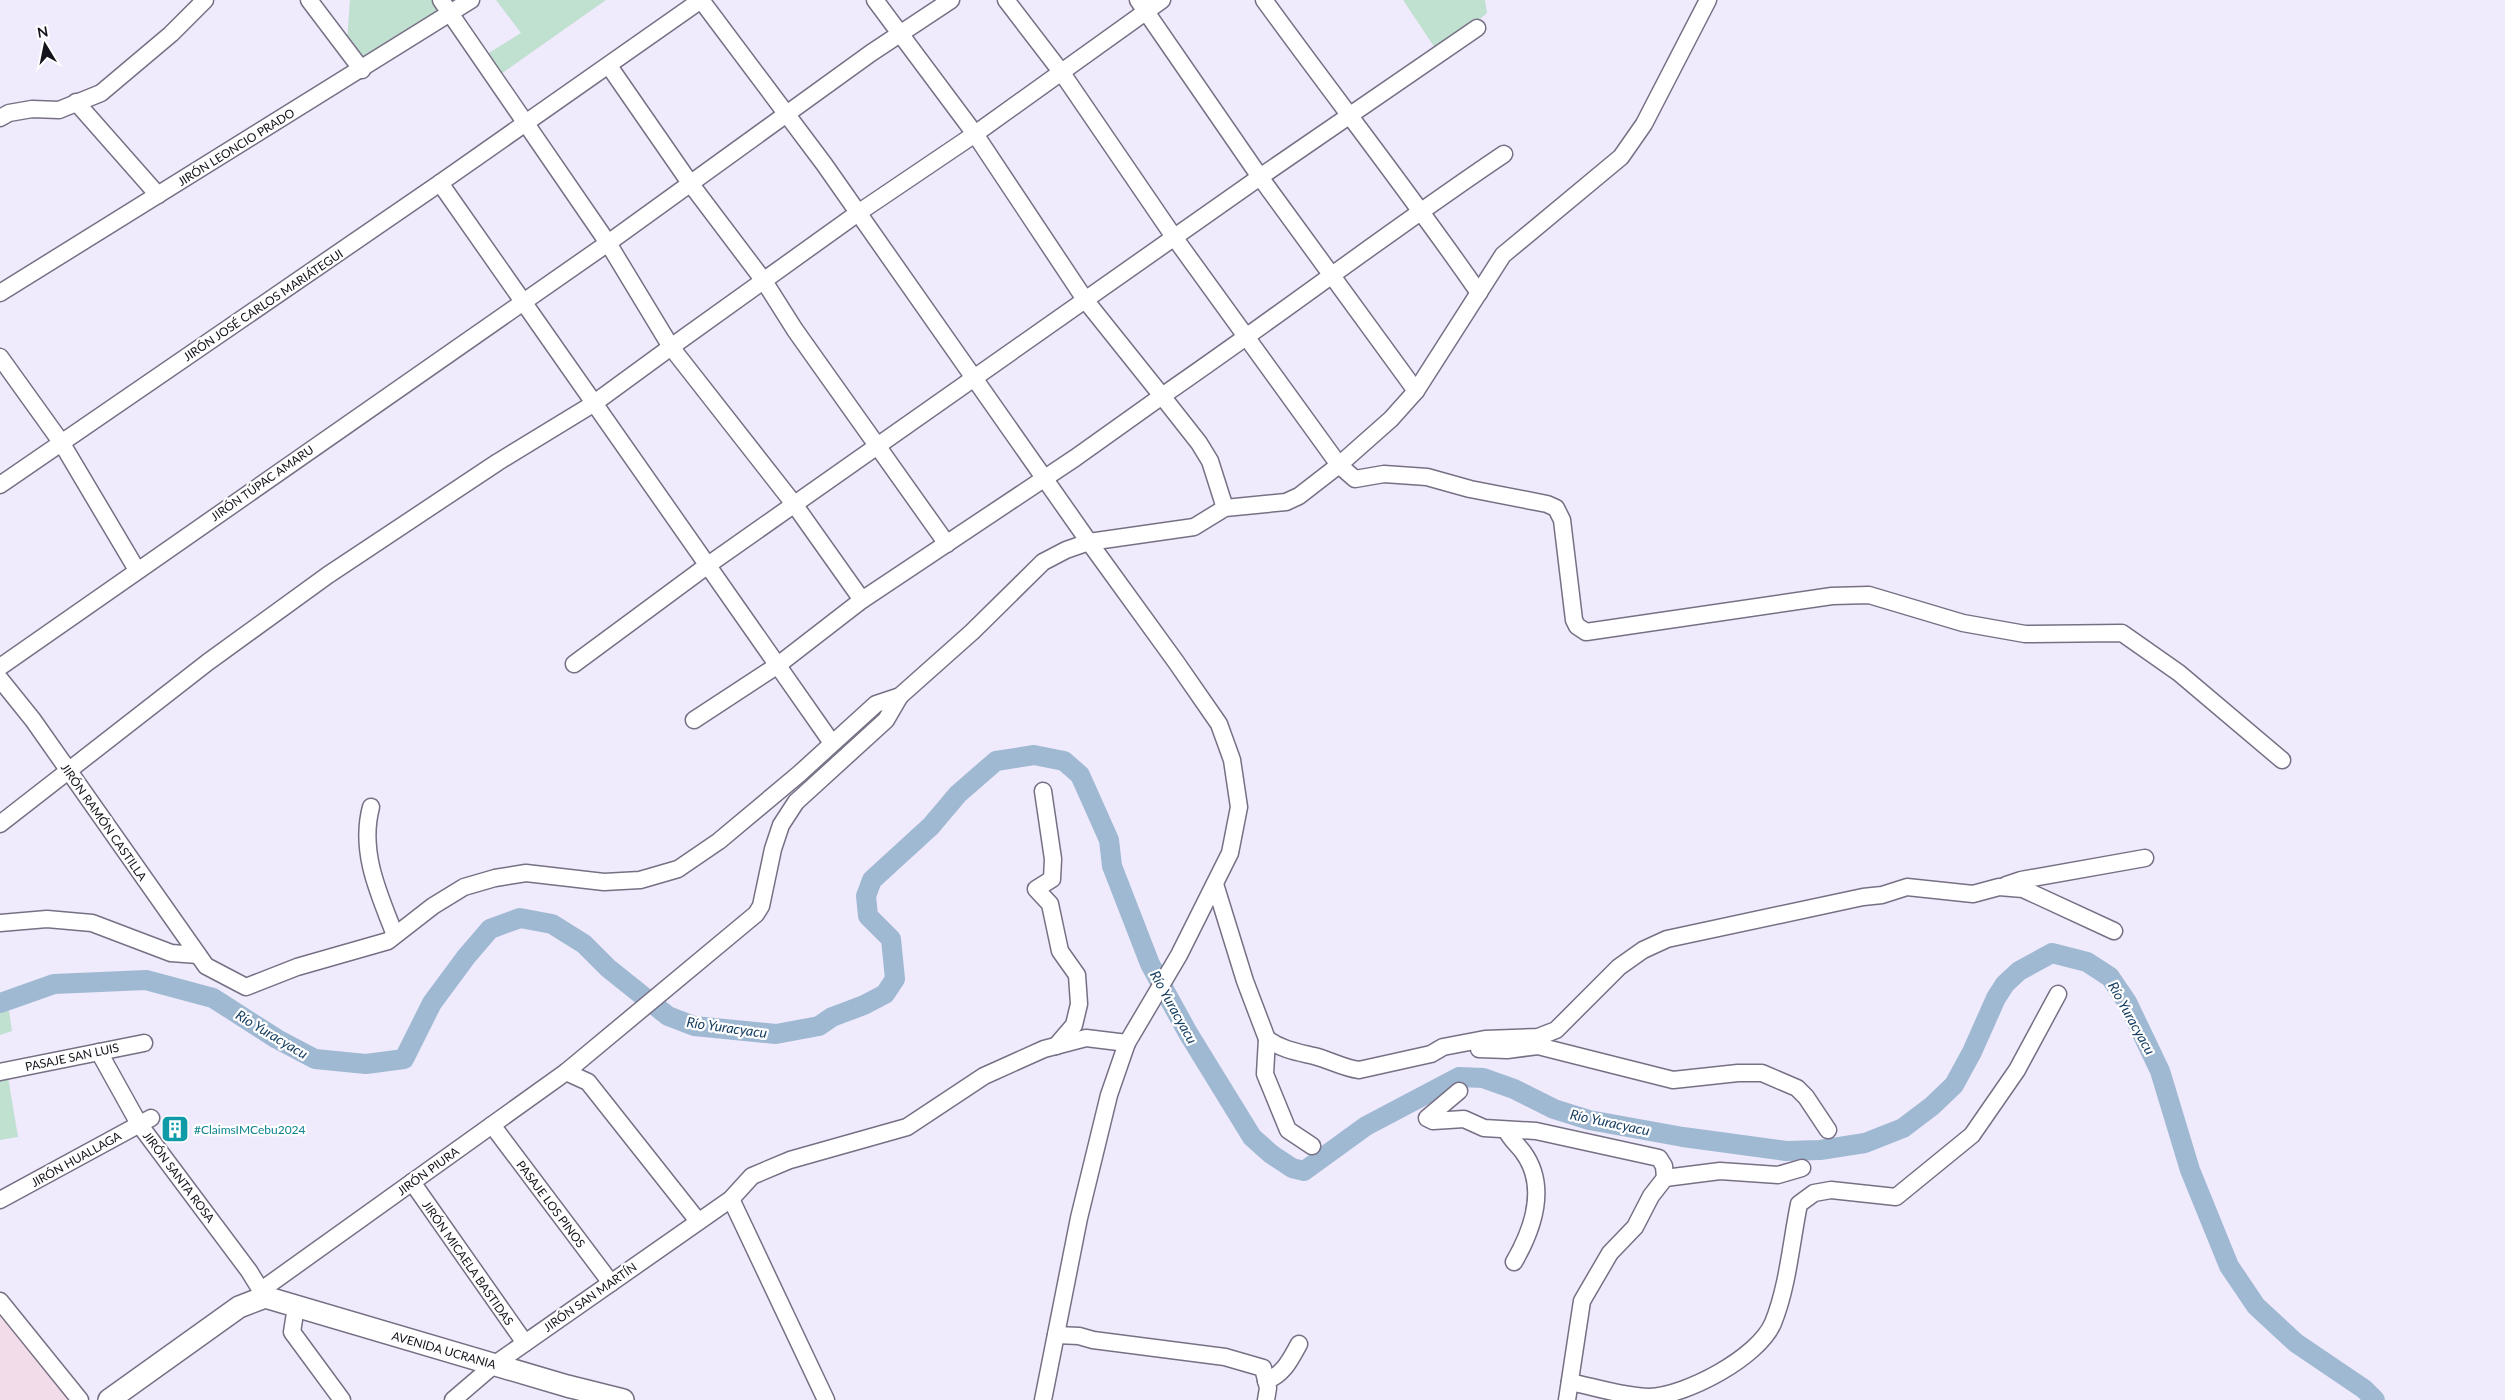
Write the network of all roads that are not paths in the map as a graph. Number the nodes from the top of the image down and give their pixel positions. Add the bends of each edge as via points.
1 (205, 0) edge
2 (309, 0) edge
3 (441, 0) edge
4 (471, 0) edge
5 (701, 0) edge
6 (875, 0) edge
7 (951, 0) edge
8 (1006, 0) edge
9 (1162, 0) edge
10 (1264, 0) edge
11 (1708, 0) edge
12 (1142, 6) edge
13 (451, 14) junction
14 (1477, 28) dead end
15 (899, 34) junction
16 (609, 66) junction
17 (362, 70) junction
18 (1062, 73) junction
19 (76, 102) junction
20 (786, 115) junction
21 (1348, 116) junction
22 (0, 118) edge
23 (525, 124) junction
24 (976, 134) junction
25 (1504, 154) dead end
26 (1260, 177) junction
27 (440, 183) junction
28 (690, 183) junction
29 (158, 195) junction
30 (1422, 209) junction
31 (858, 213) junction
32 (1174, 237) junction
33 (608, 244) junction
34 (1332, 275) junction
35 (764, 281) junction
36 (0, 293) edge
37 (1479, 293) junction
38 (524, 300) junction
39 (1086, 301) junction
40 (1247, 338) junction
41 (671, 346) junction
42 (0, 357) edge
43 (974, 379) junction
44 (1416, 391) junction
45 (1162, 396) junction
46 (594, 404) junction
47 (62, 442) junction
48 (878, 447) junction
49 (1340, 465) junction
50 (1044, 478) junction
51 (0, 485) edge
52 (794, 504) junction
53 (1225, 508) junction
54 (1089, 542) junction
55 (947, 544) junction
56 (708, 565) junction
57 (137, 570) junction
58 (862, 600) junction
59 (574, 664) dead end
60 (778, 665) junction
61 (0, 667) edge
62 (0, 679) edge
63 (900, 696) junction
64 (694, 720) dead end
65 (832, 743) junction
66 (2282, 760) dead end
67 (68, 770) junction
68 (1043, 791) dead end
69 (371, 807) dead end
70 (0, 824) edge
71 (2145, 858) dead end
72 (1215, 884) junction
73 (1999, 887) junction
74 (0, 923) edge
75 (2114, 931) dead end
76 (395, 935) junction
77 (202, 961) junction
78 (2058, 994) dead end
79 (1267, 1039) junction
80 (144, 1042) dead end
81 (1127, 1043) junction
82 (1458, 1044) junction
83 (1056, 1046) junction
84 (99, 1052) junction
85 (0, 1072) edge
86 (566, 1072) junction
87 (1459, 1091) dead end
88 (145, 1121) junction
89 (492, 1125) junction
90 (1506, 1130) junction
91 (1828, 1130) dead end
92 (1312, 1146) dead end
93 (1802, 1168) dead end
94 (1665, 1178) junction
95 (412, 1182) junction
96 (731, 1199) junction
97 (0, 1200) edge
98 (698, 1221) junction
99 (1514, 1262) dead end
100 (611, 1283) junction
101 (262, 1294) junction
102 (0, 1301) edge
103 (296, 1308) junction
104 (1056, 1335) junction
105 (525, 1343) junction
106 (1299, 1344) dead end
107 (495, 1364) junction
108 (1266, 1381) junction
109 (1570, 1382) junction
110 (571, 1393) edge
111 (80, 1400) edge
112 (109, 1400) edge
113 (342, 1400) edge
114 (453, 1400) edge
115 (623, 1400) edge
116 (826, 1400) edge
117 (1043, 1400) edge
118 (1266, 1400) edge
119 (1567, 1400) edge

1 - 19 street via 171,34 101,93
2 - 17 street
3 - 13 street
4 - 13 street, JIRÓN LEONCIO PRADO
5 - 16 street, JIRÓN JOSÉ CARLOS MARIÁTEGUI
5 - 20 street
6 - 15 street
7 - 15 street, JIRÓN TÚPAC AMARU
8 - 18 street
9 - 12 street
10 - 21 street
11 - 37 street via 1644,124 1621,158 1503,255
12 - 18 street
12 - 26 street
13 - 17 street, JIRÓN LEONCIO PRADO
13 - 23 street
14 - 21 street
15 - 20 street, JIRÓN TÚPAC AMARU
15 - 24 street
16 - 23 street, JIRÓN JOSÉ CARLOS MARIÁTEGUI
16 - 28 street
17 - 29 street, JIRÓN LEONCIO PRADO
18 - 24 street
18 - 32 street
19 - 22 street via 59,110 32,109
19 - 29 street
20 - 28 street, JIRÓN TÚPAC AMARU
20 - 31 street
21 - 26 street
21 - 30 street
23 - 27 street, JIRÓN JOSÉ CARLOS MARIÁTEGUI
23 - 33 street
24 - 31 street
24 - 39 street
25 - 30 street
26 - 32 street
26 - 34 street
27 - 38 street
27 - 47 street, JIRÓN JOSÉ CARLOS MARIÁTEGUI
28 - 33 street, JIRÓN TÚPAC AMARU
28 - 35 street
29 - 36 street, JIRÓN LEONCIO PRADO
30 - 34 street
30 - 37 street
31 - 35 street
31 - 43 street
32 - 39 street
32 - 40 street
33 - 38 street, JIRÓN TÚPAC AMARU
33 - 41 street
34 - 40 street
34 - 44 street
35 - 41 street
35 - 48 street
37 - 44 street
38 - 46 street
38 - 57 street, JIRÓN TÚPAC AMARU
39 - 43 street
39 - 45 street
40 - 45 street
40 - 49 street
41 - 46 street
41 - 52 street
42 - 47 street
43 - 48 street
43 - 50 street
44 - 49 street via 1391,419
45 - 50 street
45 - 53 street via 1210,461
46 - 56 street
46 - 67 street via 380,539 208,662
47 - 51 street, JIRÓN JOSÉ CARLOS MARIÁTEGUI
47 - 57 street
48 - 52 street
48 - 55 street
49 - 53 street via 1286,502
49 - 66 street via 1355,479 1384,474 1427,477 1556,508 1562,520 1574,620 1586,632 1832,596 1869,595 1962,623 2026,634 2122,633 2179,673
50 - 54 street
50 - 55 street
52 - 56 street
52 - 58 street
53 - 54 street via 1194,527
54 - 63 street via 1042,562 972,632
54 - 72 street via 1219,724 1232,760 1239,807 1230,853
55 - 58 street
56 - 59 street
56 - 60 street
57 - 61 street, JIRÓN TÚPAC AMARU
58 - 60 street
60 - 64 street
60 - 65 street
62 - 67 street, JIRÓN RAMÓN CASTILLA
63 - 65 street via 876,704
63 - 86 street, JIRÓN PIURA via 886,720 796,802 781,825 761,906 756,914
65 - 76 street via 719,841 678,869 640,880 613,881 526,873 495,878 464,888 433,906
67 - 70 street
67 - 77 street, JIRÓN RAMÓN CASTILLA
68 - 83 street via 1053,859 1052,879 1036,889 1050,904 1060,951 1077,975 1079,1004 1074,1026
69 - 76 street via 367,834 369,861
71 - 73 street via 2021,880
72 - 79 street
72 - 81 street via 1179,955
73 - 75 street via 2023,889
73 - 82 street via 1973,894 1907,887 1882,896 1863,897 1667,939 1643,950 1619,967 1556,1030 1538,1037 1485,1039
74 - 77 street via 47,919 92,923 171,953
76 - 77 street via 388,941 298,966 246,988
78 - 109 street via 2017,1070 1972,1135 1896,1197 1832,1190 1814,1193 1799,1204 1782,1291 1772,1324 1756,1346 1696,1384 1649,1397
79 - 82 street via 1290,1052 1359,1070
79 - 92 street via 1265,1074 1288,1130
80 - 84 street, PASAJE SAN LUIS
81 - 83 street, JIRÓN SAN MARTÍN via 1086,1038
81 - 104 street via 1109,1095 1081,1208
82 - 91 street via 1466,1049 1507,1050 1538,1046 1673,1080 1762,1073 1797,1088
83 - 96 street, JIRÓN SAN MARTÍN via 984,1076 908,1127 790,1160 752,1176
84 - 85 street, PASAJE SAN LUIS
84 - 88 street, JIRÓN SANTA ROSA
86 - 89 street, JIRÓN PIURA
86 - 98 street via 588,1082
87 - 90 street via 1427,1118 1433,1121 1464,1119 1484,1128
88 - 97 street, JIRÓN HUALLAGA
88 - 101 street, JIRÓN SANTA ROSA
89 - 95 street, JIRÓN PIURA
89 - 100 street, PASAJE LOS PINOS
90 - 94 street via 1536,1131 1659,1158
90 - 99 street via 1532,1171 1537,1195 1524,1245
93 - 94 street via 1778,1176 1720,1171
94 - 109 street via 1651,1196 1635,1227 1610,1253 1582,1301
95 - 101 street, JIRÓN PIURA
95 - 105 street, JIRÓN MICAELA BASTIDAS
96 - 98 street, JIRÓN SAN MARTÍN
96 - 116 street
98 - 100 street, JIRÓN SAN MARTÍN
100 - 105 street, JIRÓN SAN MARTÍN
101 - 103 main road, AVENIDA UCRANIA
101 - 112 main road, JIRÓN PIURA
102 - 111 street
103 - 107 main road, AVENIDA UCRANIA
103 - 113 street via 292,1332
104 - 108 street via 1225,1357 1263,1368
104 - 117 street
105 - 107 street, JIRÓN SAN MARTÍN
106 - 108 street via 1288,1366
107 - 110 main road, AVENIDA UCRANIA
107 - 114 street, JIRÓN SAN MARTÍN
108 - 118 street
109 - 119 street
110 - 115 main road, AVENIDA UCRANIA

